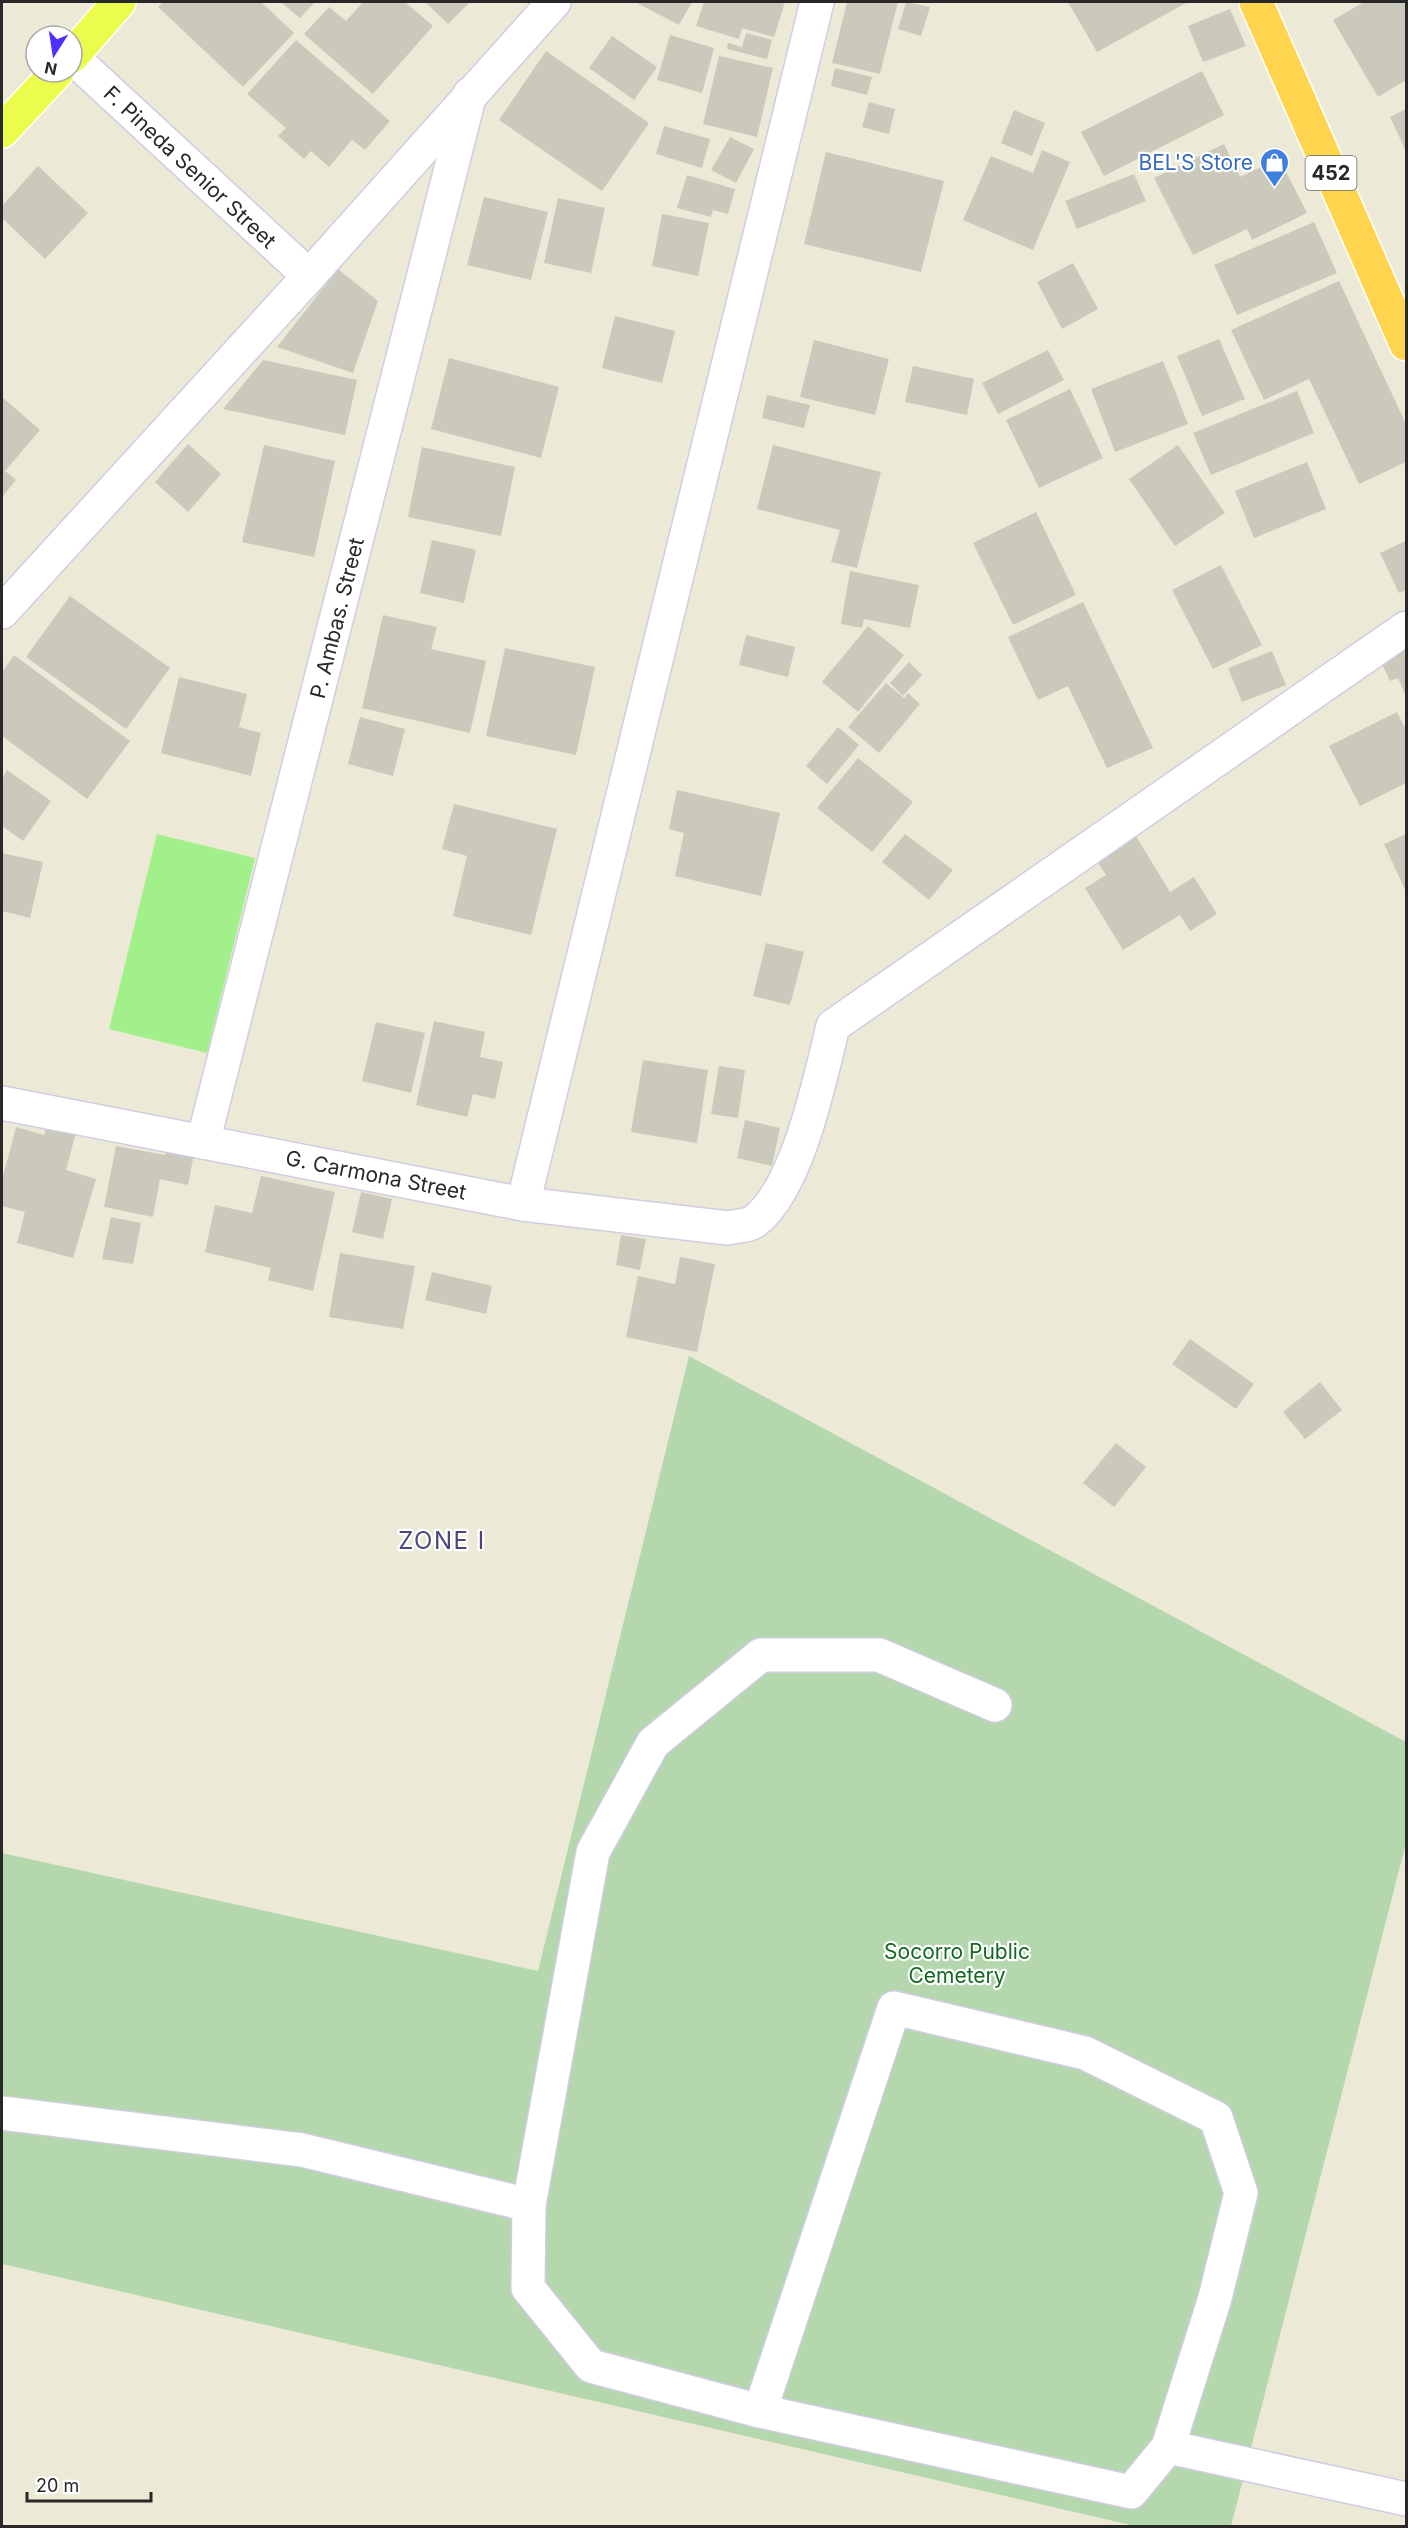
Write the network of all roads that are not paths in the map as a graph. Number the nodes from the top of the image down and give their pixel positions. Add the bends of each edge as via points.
1 (119, 2) edge
2 (554, 2) edge
3 (817, 2) edge
4 (1256, 2) edge
5 (84, 42) edge
6 (84, 67) edge
7 (46, 84) edge
8 (470, 94) junction
9 (2, 131) edge
10 (309, 276) junction
11 (1405, 336) edge
12 (2, 612) edge
13 (1407, 628) edge
14 (2, 1103) edge
15 (203, 1142) junction
16 (524, 1204) junction
17 (995, 1705) dead end
18 (2, 2113) edge
19 (529, 2205) junction
20 (760, 2410) junction
21 (1168, 2447) junction
22 (1407, 2499) edge

1 - 5 main road
2 - 8 street
3 - 16 street
4 - 11 highway, 452
6 - 10 street, F. Pineda Senior Street
7 - 9 main road
8 - 10 street
8 - 15 street, P. Ambas. Street
10 - 12 street
13 - 16 street, G. Carmona Street via 832,1026 810,1120 778,1196 753,1223 728,1228
14 - 15 street, G. Carmona Street
15 - 16 street, G. Carmona Street
17 - 19 street via 879,1655 761,1656 653,1743 593,1852
18 - 19 street via 302,2150
19 - 20 street via 528,2288 591,2366
20 - 21 street via 1131,2492
20 - 21 street via 894,2008 1085,2052 1216,2118 1240,2193 1215,2298
21 - 22 street

